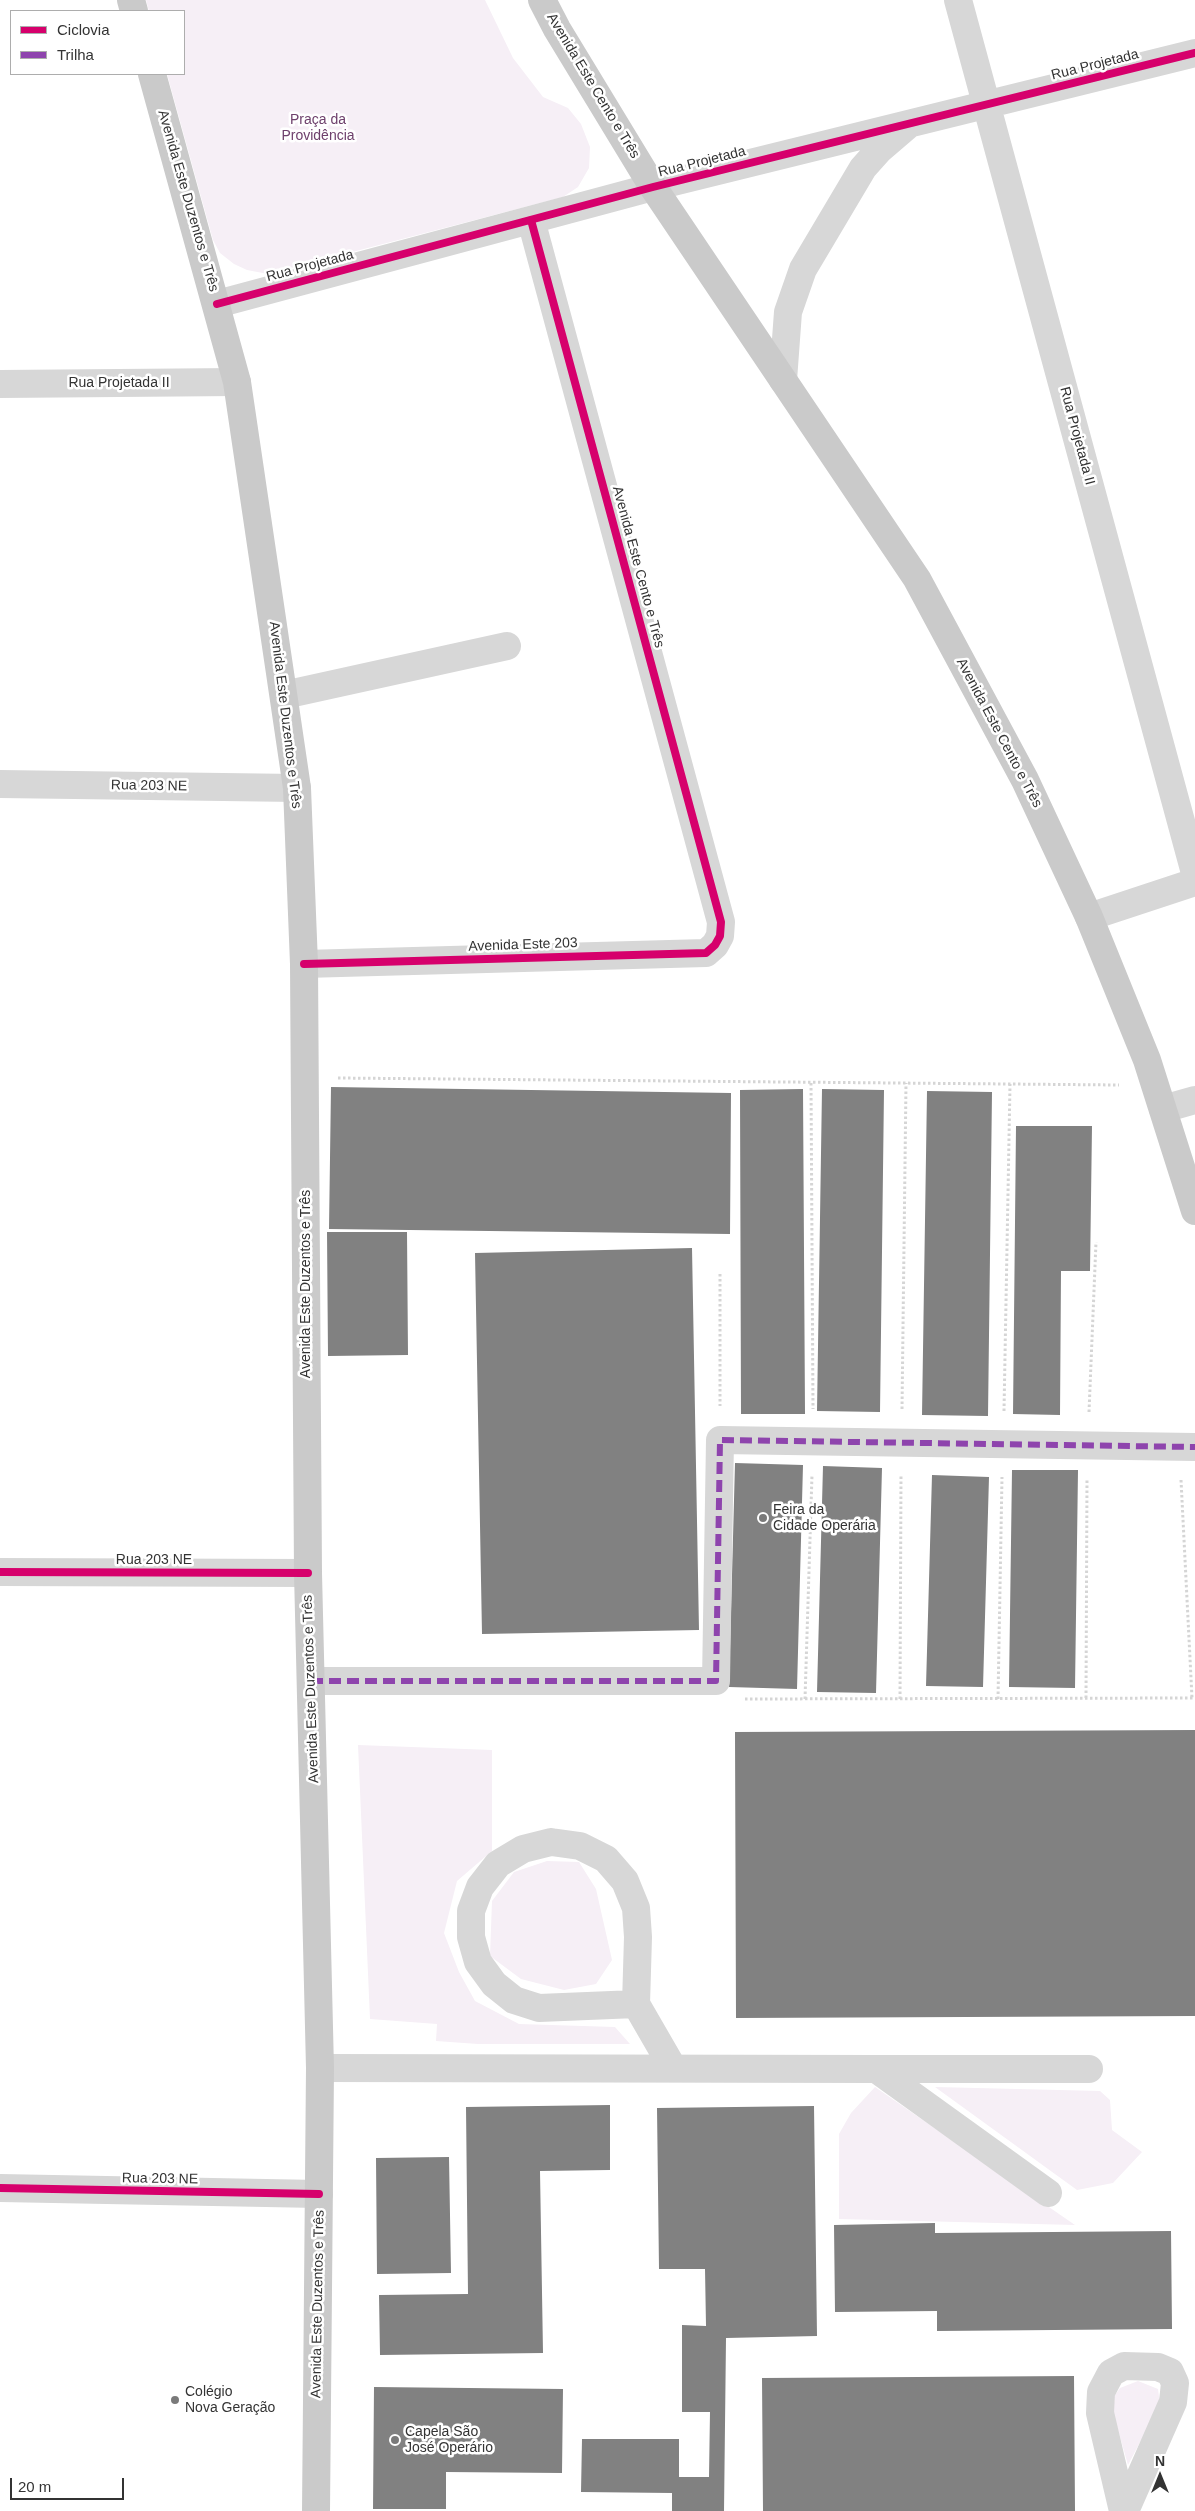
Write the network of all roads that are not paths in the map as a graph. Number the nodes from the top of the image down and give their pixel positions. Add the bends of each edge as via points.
1 (542, 0) edge
2 (958, 0) edge
3 (1195, 53) edge
4 (152, 75) edge
5 (986, 105) junction
6 (911, 123) junction
7 (653, 187) junction
8 (531, 220) junction
9 (217, 304) junction
10 (783, 380) junction
11 (237, 382) junction
12 (0, 384) edge
13 (507, 646) dead end
14 (284, 695) junction
15 (0, 784) edge
16 (297, 788) junction
17 (1195, 873) edge
18 (1195, 882) edge
19 (1089, 917) junction
20 (721, 922) joint
21 (304, 964) junction
22 (1159, 1097) junction
23 (1195, 1100) edge
24 (1195, 1211) edge
25 (1187, 1447) edge
26 (0, 1572) edge
27 (308, 1573) junction
28 (311, 1681) junction
29 (636, 2004) junction
30 (320, 2068) junction
31 (673, 2068) junction
32 (876, 2069) junction
33 (1089, 2069) dead end
34 (0, 2188) edge
35 (1048, 2193) dead end
36 (319, 2194) junction
37 (316, 2511) edge
38 (1124, 2511) edge

1 - 7 main road, Avenida Este Cento e Três
2 - 5 street, Rua Projetada II
3 - 5 street, Rua Projetada
4 - 9 main road, Avenida Este Duzentos e Três
5 - 6 street, Rua Projetada
5 - 17 street, Rua Projetada II
6 - 7 street, Rua Projetada
6 - 10 street, Rua Projetada via 863,168 804,269 788,312
7 - 8 street, Rua Projetada
7 - 10 main road, Avenida Este Cento e Três
8 - 9 street, Rua Projetada
8 - 20 street, Avenida Este Cento e Três
9 - 11 main road, Avenida Este Duzentos e Três
10 - 19 main road, Avenida Este Cento e Três via 917,579 1025,780
11 - 12 street, Rua Projetada II
11 - 14 main road, Avenida Este Duzentos e Três
13 - 14 street
14 - 16 main road, Avenida Este Duzentos e Três
15 - 16 street, Rua 203 NE
16 - 21 main road, Avenida Este Duzentos e Três
18 - 19 street
19 - 22 main road, Avenida Este Cento e Três
20 - 21 street, Avenida Este 203 via 720,936 706,952
21 - 27 main road, Avenida Este Duzentos e Três
22 - 23 street
22 - 24 main road, Avenida Este Cento e Três
25 - 28 street via 720,1440 716,1680
26 - 27 street, Rua 203 NE
27 - 28 main road, Avenida Este Duzentos e Três
28 - 30 main road, Avenida Este Duzentos e Três
29 - 29 street via 539,2008 514,2000 494,1984 478,1962 471,1937 472,1912 480,1887 498,1864 523,1849 551,1842 580,1846 606,1859 626,1881 636,1908
29 - 31 street
30 - 31 street
30 - 36 main road, Avenida Este Duzentos e Três
31 - 32 street
32 - 33 street
32 - 35 street
34 - 36 street, Rua 203 NE
36 - 37 main road, Avenida Este Duzentos e Três
38 - 38 street via 1173,2402 1175,2383 1170,2372 1158,2367 1124,2366 1112,2373 1101,2392 1100,2414

